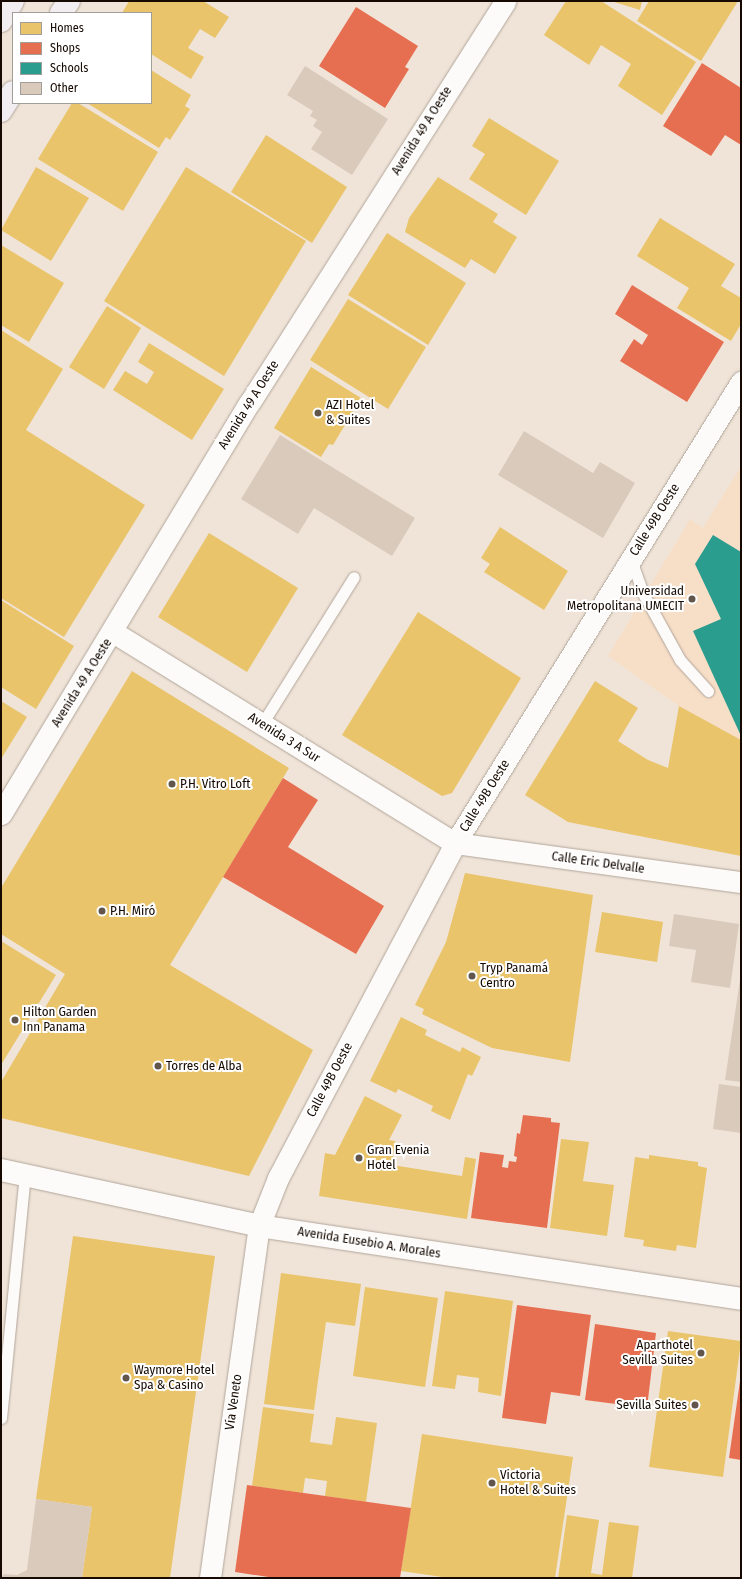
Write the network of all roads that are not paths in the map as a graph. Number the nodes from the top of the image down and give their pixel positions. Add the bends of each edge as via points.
1 (13, 1) edge
2 (69, 1) edge
3 (505, 1) edge
4 (62, 12) edge
5 (1, 21) edge
6 (12, 94) edge
7 (1, 111) edge
8 (741, 382) edge
9 (631, 560) junction
10 (354, 577) dead end
11 (113, 632) junction
12 (708, 691) dead end
13 (262, 724) junction
14 (1, 814) edge
15 (455, 843) junction
16 (741, 882) edge
17 (1, 1170) edge
18 (25, 1175) junction
19 (258, 1226) junction
20 (741, 1299) edge
21 (1, 1418) edge
22 (210, 1578) edge

1 - 5 main road
2 - 4 main road
3 - 11 street, Avenida 49 A Oeste via 250,402
6 - 7 main road
8 - 9 street, Calle 49B Oeste
9 - 12 lane via 644,595 680,660
9 - 15 street, Calle 49B Oeste
10 - 13 lane
11 - 13 street, Avenida 3 A Sur
11 - 14 street, Avenida 49 A Oeste
13 - 15 street, Avenida 3 A Sur
15 - 16 street, Calle Eric Delvalle
15 - 19 street, Calle 49B Oeste via 278,1178
17 - 18 street, Avenida Eusebio A. Morales
18 - 19 street, Avenida Eusebio A. Morales
18 - 21 lane
19 - 20 street, Avenida Eusebio A. Morales
19 - 22 street, Vía Veneto

